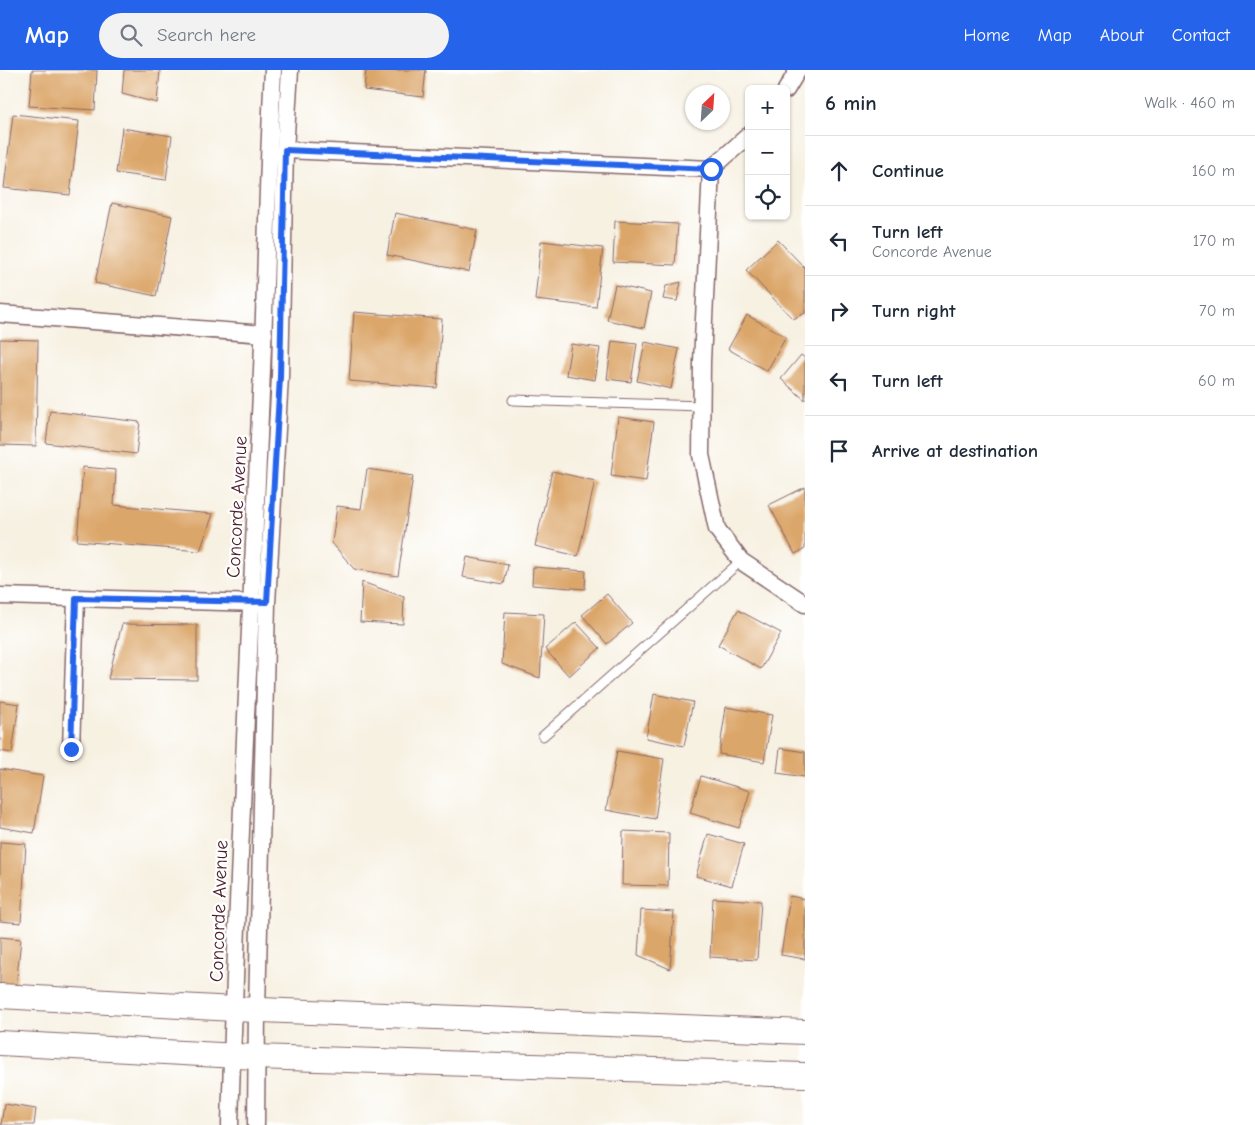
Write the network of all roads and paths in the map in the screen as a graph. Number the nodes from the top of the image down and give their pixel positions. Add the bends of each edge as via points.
1 (274, 70) edge
2 (290, 70) edge
3 (798, 70) edge
4 (789, 85) edge
5 (745, 139) edge
6 (285, 150) junction
7 (711, 169) junction
8 (0, 314) edge
9 (264, 334) junction
10 (513, 400) dead end
11 (702, 406) junction
12 (741, 561) junction
13 (0, 596) edge
14 (76, 598) junction
15 (259, 603) junction
16 (805, 604) edge
17 (543, 736) dead end
18 (71, 749) dead end
19 (0, 996) edge
20 (245, 1009) junction
21 (805, 1032) edge
22 (0, 1043) edge
23 (232, 1056) junction
24 (256, 1057) junction
25 (805, 1075) edge
26 (230, 1125) edge
27 (256, 1125) edge

1 - 9 street, Concorde Avenue
2 - 6 street, Concorde Avenue
3 - 4 street
5 - 7 street
6 - 7 street
6 - 15 street, Concorde Avenue via 280,377
7 - 11 street
8 - 9 street
9 - 15 street, Concorde Avenue
10 - 11 lane
11 - 12 street via 701,455 718,529
12 - 16 street
12 - 17 lane
13 - 14 street
14 - 15 street
14 - 18 street
15 - 20 street, Concorde Avenue
15 - 20 street, Concorde Avenue
19 - 20 main road
20 - 21 main road
20 - 23 street, Concorde Avenue
20 - 24 street, Concorde Avenue
22 - 23 main road
23 - 24 main road
23 - 26 street, Concorde Avenue
24 - 25 main road
24 - 27 street, Concorde Avenue

